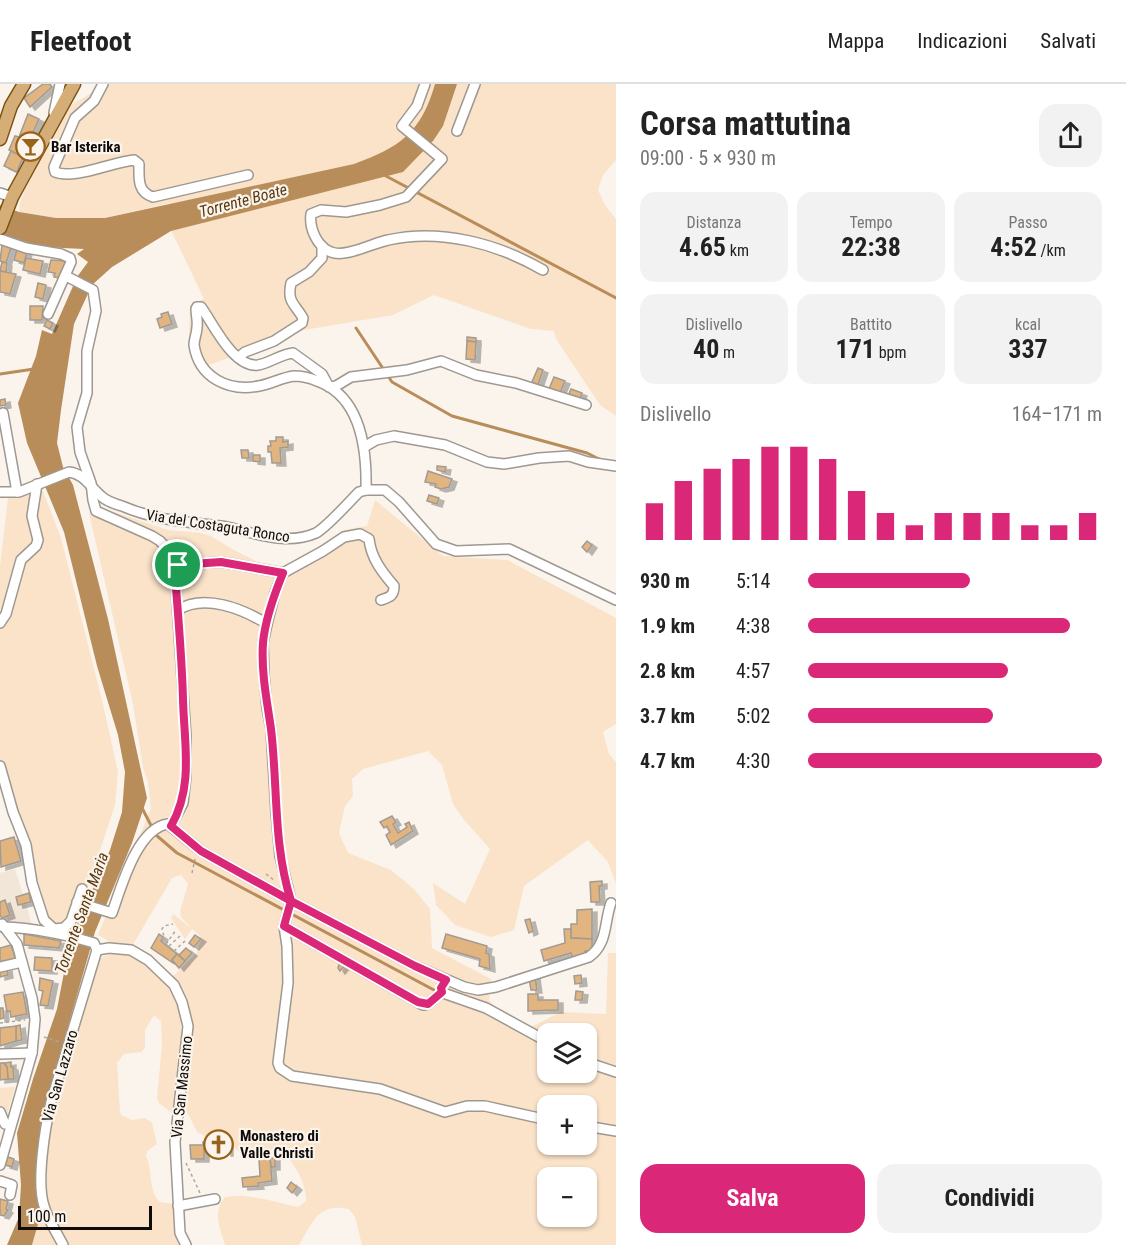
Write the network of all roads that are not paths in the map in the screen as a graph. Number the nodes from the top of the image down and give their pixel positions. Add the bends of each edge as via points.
1 (24, 84) edge
2 (60, 84) edge
3 (74, 84) edge
4 (103, 84) edge
5 (425, 84) edge
6 (475, 84) edge
7 (52, 122) junction
8 (457, 131) dead end
9 (0, 138) edge
10 (248, 175) dead end
11 (7, 198) edge
12 (0, 228) edge
13 (0, 239) edge
14 (322, 246) junction
15 (543, 270) dead end
16 (66, 276) junction
17 (48, 314) dead end
18 (239, 357) junction
19 (330, 387) junction
20 (586, 405) dead end
21 (3, 413) dead end
22 (364, 447) junction
23 (616, 466) edge
24 (91, 483) junction
25 (38, 484) junction
26 (366, 490) junction
27 (0, 492) edge
28 (17, 492) junction
29 (178, 565) junction
30 (283, 573) junction
31 (381, 600) dead end
32 (616, 600) edge
33 (178, 610) junction
34 (0, 623) edge
35 (267, 624) junction
36 (0, 766) edge
37 (171, 826) junction
38 (82, 889) dead end
39 (79, 903) junction
40 (611, 903) dead end
41 (291, 904) junction
42 (284, 923) junction
43 (2, 928) edge
44 (95, 947) junction
45 (22, 962) junction
46 (0, 967) edge
47 (446, 980) junction
48 (442, 992) junction
49 (537, 1036) edge
50 (32, 1053) junction
51 (0, 1054) edge
52 (597, 1066) edge
53 (616, 1072) edge
54 (0, 1112) edge
55 (537, 1118) edge
56 (6, 1124) edge
57 (597, 1128) edge
58 (616, 1131) edge
59 (0, 1165) edge
60 (0, 1181) edge
61 (10, 1195) dead end
62 (215, 1198) dead end
63 (178, 1206) junction
64 (63, 1245) edge
65 (186, 1245) edge

1 - 9 main road
2 - 7 street
3 - 7 main road
4 - 10 street via 94,101 75,118 55,172 77,172 134,160 139,164 142,191 153,197
5 - 14 street via 417,106 402,126 442,159 406,197 346,212 321,210 311,214 310,224
6 - 8 street
7 - 11 main road
11 - 12 main road
13 - 16 street via 70,258
14 - 15 street via 343,254 390,239 452,238 475,241
14 - 18 street via 322,258 291,283 288,295 303,318 302,323
16 - 17 street
16 - 24 street via 93,290 96,298 87,351 87,393 77,427 80,452
18 - 19 street via 256,365 294,353 322,374
18 - 19 street via 223,341 201,306 197,307 194,344 215,381 245,388 293,376
19 - 20 street via 351,377 441,361 476,375
19 - 22 street via 352,411
21 - 28 street
22 - 23 street via 394,436 445,445 487,462 504,464 569,456
22 - 26 street
24 - 25 street, Via del Costaguta Ronco via 69,472
24 - 26 street, Via del Costaguta Ronco via 102,497 147,516 258,536 299,539 318,532 359,492
24 - 29 street via 96,511 152,536 174,556
25 - 28 street
25 - 34 street via 32,516 39,540 21,560
26 - 32 street via 385,490 436,543 456,551 509,549
27 - 28 street
29 - 30 street via 221,562
29 - 33 street
30 - 31 street via 344,537 360,534 369,539 381,572 394,586 394,593
30 - 35 street
33 - 35 street via 207,602 255,616
33 - 37 street via 186,776 183,803
35 - 41 street via 264,676 280,856
36 - 39 street via 26,845 32,883 44,920 54,929 64,928 72,921
37 - 39 street via 162,825 148,835 128,870 112,913
37 - 41 street via 201,851
38 - 39 street
40 - 47 street via 602,943 589,957 478,990
41 - 42 street
41 - 47 street
42 - 48 street via 423,1005
42 - 55 street via 288,983 278,1063 286,1073 380,1089 445,1112 485,1106
43 - 44 street, Via San Massimo via 22,927 71,936
43 - 45 street via 16,944
44 - 63 street, Via San Massimo via 131,950 148,960 174,985 182,1002 189,1026 175,1142
44 - 64 street, Via San Lazzaro via 46,1124 41,1190 44,1206
45 - 46 street
45 - 50 street via 35,1019
47 - 48 street
48 - 49 street via 486,1008
50 - 51 street
50 - 56 street
52 - 53 street
54 - 56 street
56 - 59 street
57 - 58 street
60 - 61 street via 12,1185
62 - 63 street
63 - 65 street, Via San Massimo via 180,1233

